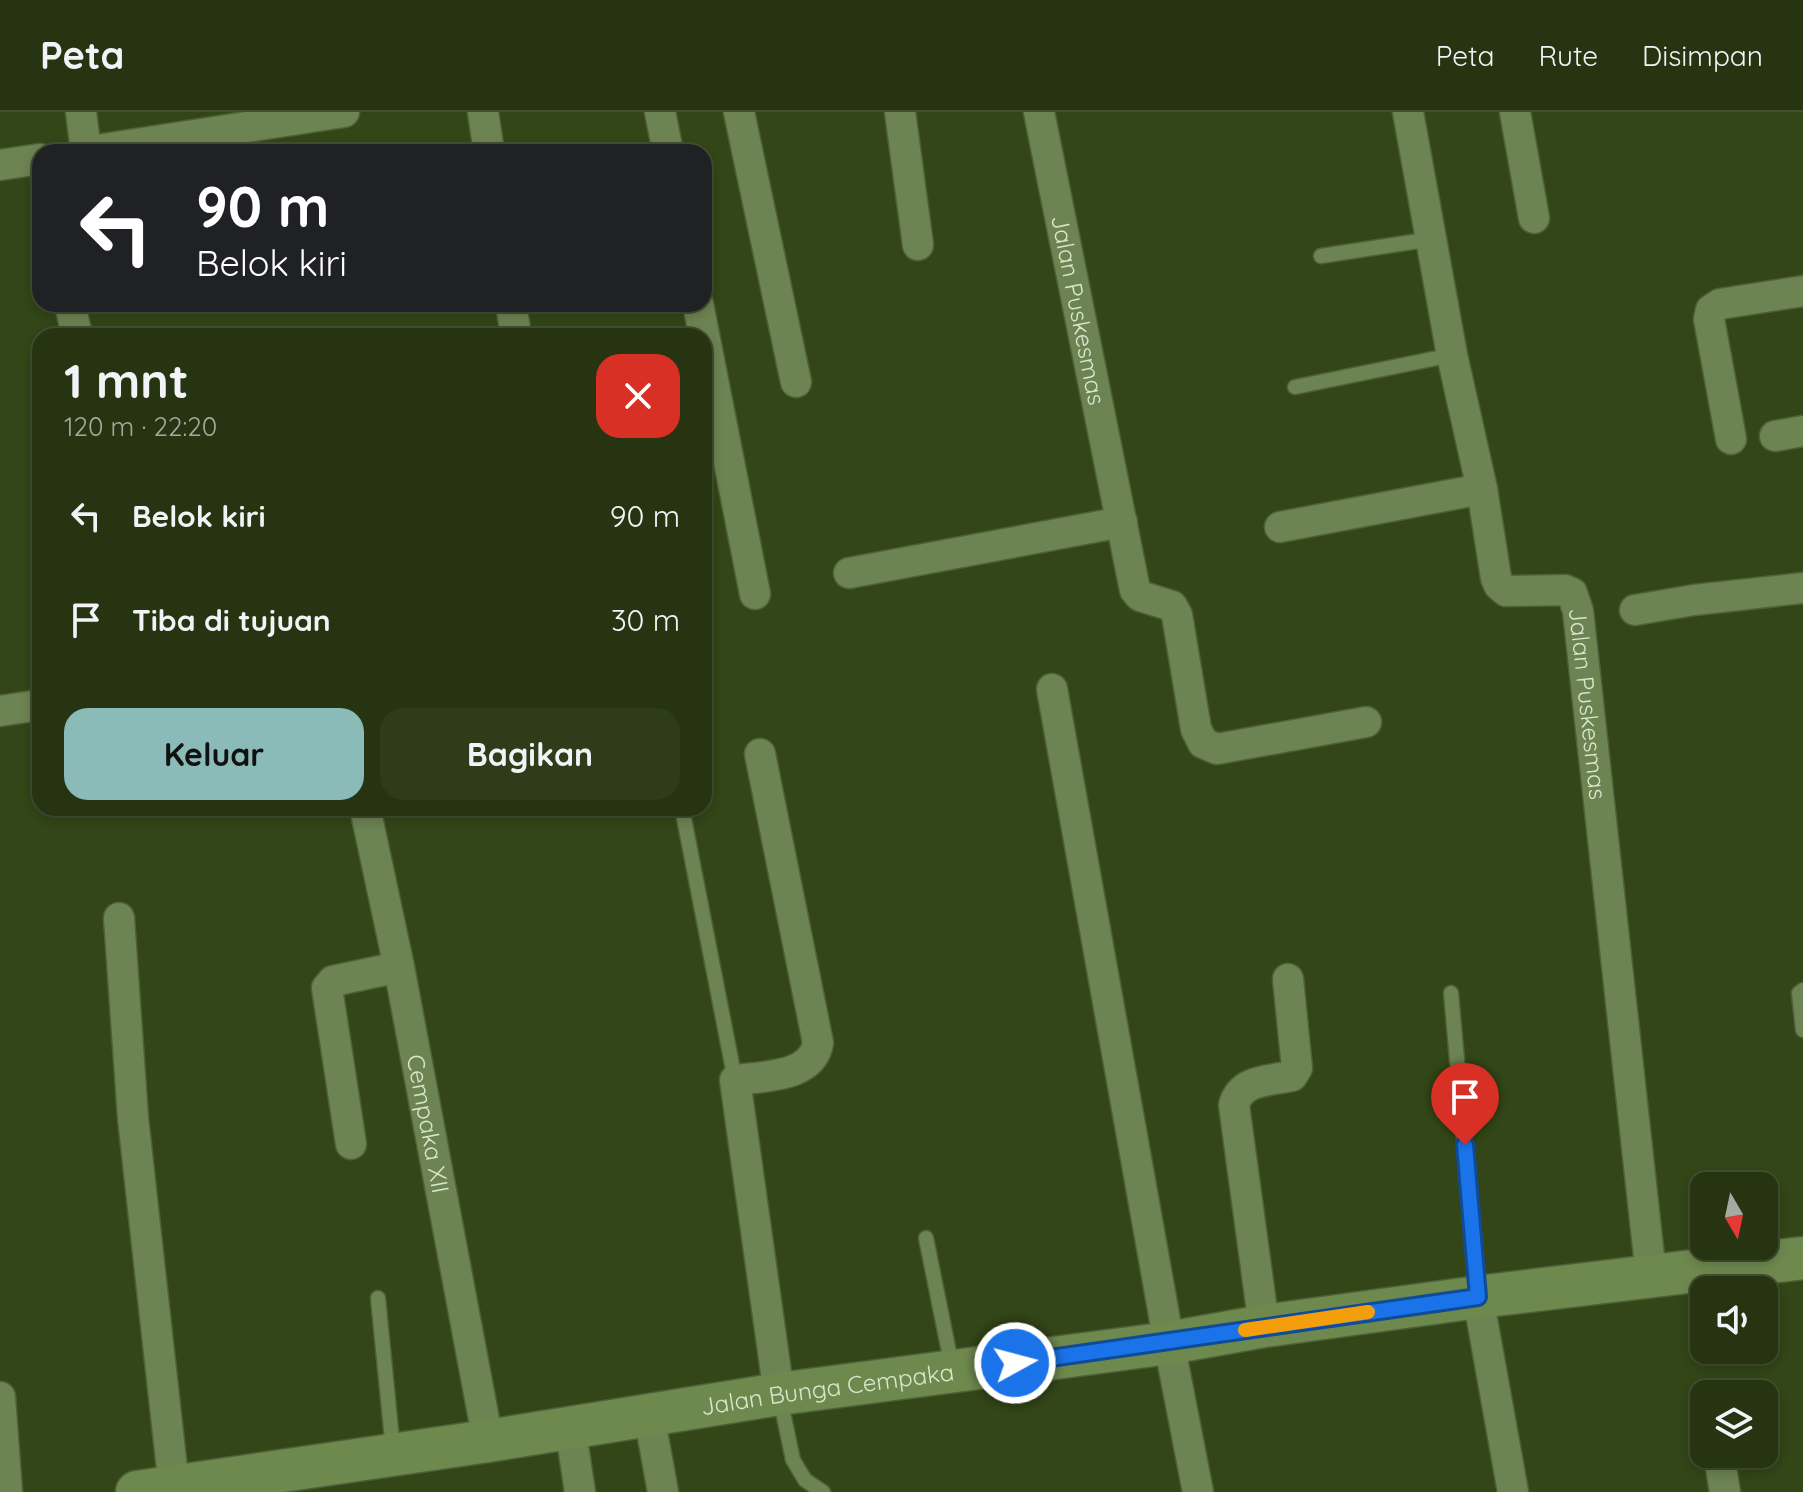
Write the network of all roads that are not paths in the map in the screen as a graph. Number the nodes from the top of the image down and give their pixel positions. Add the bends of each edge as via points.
1 (81, 112) edge
2 (344, 112) edge
3 (483, 112) edge
4 (660, 112) edge
5 (739, 112) edge
6 (900, 112) edge
7 (1039, 112) edge
8 (1408, 112) edge
9 (1515, 112) edge
10 (84, 144) edge
11 (137, 144) edge
12 (488, 144) edge
13 (666, 144) edge
14 (32, 160) edge
15 (0, 165) edge
16 (1534, 218) dead end
17 (1432, 239) junction
18 (918, 245) dead end
19 (1321, 256) dead end
20 (1803, 291) edge
21 (1452, 355) junction
22 (712, 375) edge
23 (796, 382) dead end
24 (1295, 387) dead end
25 (1731, 439) dead end
26 (1482, 489) junction
27 (1122, 522) junction
28 (1280, 527) dead end
29 (849, 573) dead end
30 (1803, 588) edge
31 (755, 594) dead end
32 (1635, 610) dead end
33 (1052, 689) dead end
34 (32, 706) edge
35 (0, 711) edge
36 (1366, 722) dead end
37 (760, 754) dead end
38 (367, 816) edge
39 (684, 816) edge
40 (119, 918) dead end
41 (399, 967) junction
42 (1288, 979) dead end
43 (1803, 990) edge
44 (1451, 993) dead end
45 (1803, 1030) edge
46 (735, 1080) junction
47 (351, 1144) dead end
48 (926, 1238) dead end
49 (1803, 1258) edge
50 (1651, 1275) junction
51 (1478, 1297) junction
52 (378, 1298) dead end
53 (1264, 1326) junction
54 (1169, 1343) junction
55 (953, 1371) junction
56 (779, 1394) junction
57 (0, 1397) edge
58 (649, 1415) junction
59 (570, 1426) junction
60 (488, 1441) junction
61 (394, 1454) junction
62 (1721, 1468) edge
63 (319, 1479) edge
64 (155, 1489) edge
65 (7, 1492) edge
66 (580, 1492) edge
67 (663, 1492) edge
68 (823, 1492) edge
69 (1198, 1492) edge
70 (1513, 1492) edge
71 (1725, 1492) edge

1 - 10 street
2 - 11 street
3 - 12 street
4 - 13 street
5 - 23 street
6 - 18 street
7 - 27 street, Jalan Puskesmas
8 - 17 street, Jalan Puskesmas
9 - 16 street
14 - 15 street
17 - 19 lane
17 - 21 street, Jalan Puskesmas
20 - 25 street via 1720,304 1711,310
21 - 24 lane
21 - 26 street, Jalan Puskesmas
22 - 31 street
26 - 28 street
26 - 50 street, Jalan Puskesmas via 1499,585 1506,591 1565,590 1572,593 1578,611
27 - 29 street
27 - 36 street, Jalan Puskesmas via 1135,590 1172,606 1177,615 1196,729 1203,743 1217,749
30 - 32 street
33 - 54 street
34 - 35 street
37 - 46 street via 818,1043 806,1066
38 - 41 street, Cempaka XII
39 - 46 lane
40 - 64 street
41 - 47 street via 333,981 327,988
41 - 60 street, Cempaka XII
42 - 53 street via 1297,1068 1292,1076 1244,1087 1234,1105
43 - 45 lane
44 - 51 lane
46 - 56 street
48 - 55 lane
49 - 50 street, Jalan Bunga Cempaka
50 - 51 street, Jalan Bunga Cempaka
51 - 53 street, Jalan Bunga Cempaka
51 - 70 street
52 - 61 lane
53 - 54 street, Jalan Bunga Cempaka
54 - 55 street, Jalan Bunga Cempaka
54 - 69 street
55 - 56 street, Jalan Bunga Cempaka
56 - 58 street, Jalan Bunga Cempaka
56 - 68 lane via 793,1460 805,1480
57 - 65 street
58 - 59 street, Jalan Bunga Cempaka
58 - 67 street
59 - 60 street, Jalan Bunga Cempaka
59 - 66 street
60 - 61 street, Jalan Bunga Cempaka
61 - 63 street, Jalan Bunga Cempaka
62 - 71 street
63 - 64 street, Jalan Bunga Cempaka

